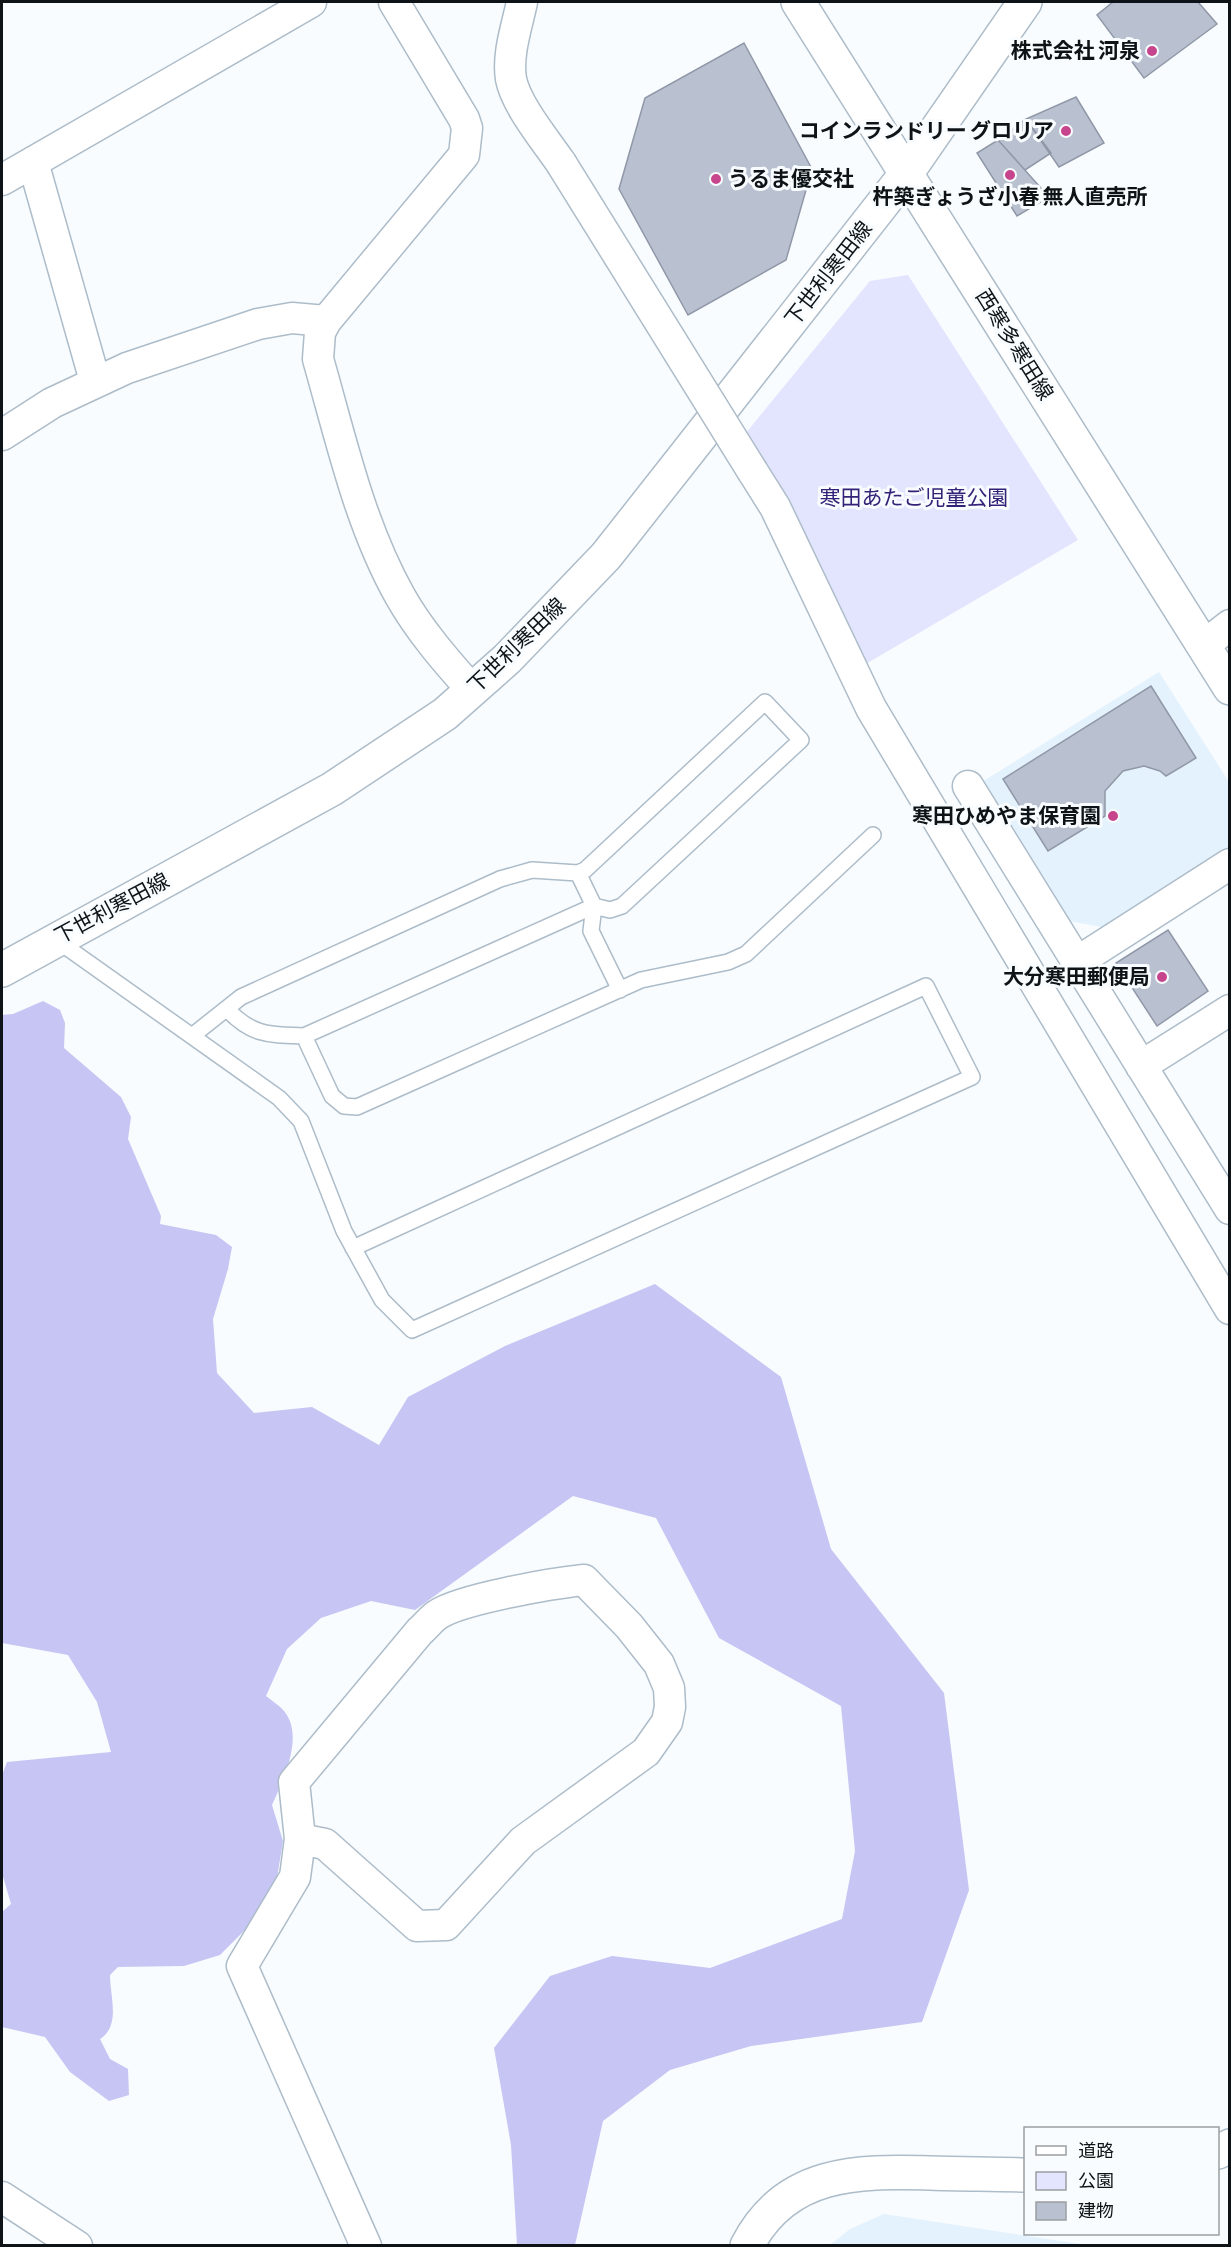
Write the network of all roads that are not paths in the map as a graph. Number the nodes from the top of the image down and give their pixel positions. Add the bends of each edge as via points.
1 (311, 2) edge
2 (394, 2) edge
3 (522, 2) edge
4 (798, 2) edge
5 (1025, 2) edge
6 (33, 162) junction
7 (906, 174) junction
8 (2, 180) edge
9 (326, 321) junction
10 (95, 381) junction
11 (2, 435) edge
12 (1230, 625) edge
13 (1203, 646) junction
14 (1230, 688) edge
15 (472, 690) junction
16 (968, 786) dead end
17 (873, 835) dead end
18 (1230, 864) edge
19 (578, 873) junction
20 (594, 906) junction
21 (55, 939) junction
22 (1077, 962) junction
23 (2, 970) edge
24 (620, 990) junction
25 (227, 1009) junction
26 (1230, 1010) edge
27 (192, 1036) junction
28 (304, 1036) junction
29 (1141, 1066) junction
30 (1230, 1209) edge
31 (354, 1248) junction
32 (1230, 1309) edge
33 (300, 1839) junction
34 (1024, 2175) edge
35 (2, 2197) edge
36 (77, 2246) edge
37 (366, 2246) edge
38 (747, 2246) edge

1 - 6 street
2 - 9 street via 464,119 464,155
3 - 32 street, bridge via 511,79 519,98 775,507 871,708
4 - 7 main road, 西寒多寒田線
5 - 7 main road, 下世利寒田線
6 - 8 street
6 - 10 street
7 - 13 main road, 西寒多寒田線
7 - 15 main road, 下世利寒田線 via 606,556
9 - 10 street via 292,318 258,324
9 - 15 street via 320,332 318,359 365,522 400,597
10 - 11 street
12 - 13 street
13 - 14 main road, 西寒多寒田線
15 - 21 main road, 下世利寒田線 via 445,714 332,789
16 - 22 street
17 - 24 lane via 746,954 728,962 641,980
18 - 22 street
19 - 20 lane
19 - 20 lane via 765,702 801,740 622,906 610,910
19 - 25 lane via 532,870 500,879 241,997
20 - 24 lane via 591,930
20 - 28 lane
21 - 23 main road, 下世利寒田線
21 - 27 lane
22 - 29 street
24 - 28 lane via 357,1107 344,1106 332,1096
25 - 27 lane
25 - 28 lane via 246,1026 264,1034
26 - 29 street
27 - 31 lane via 279,1098 301,1121
29 - 30 street
31 - 31 lane via 382,1300 412,1330 972,1077 926,986
33 - 33 street via 325,1844 417,1926 446,1925 523,1841 646,1752 667,1722 670,1707 669,1688 659,1664 584,1580 453,1607 420,1631 294,1782
33 - 37 street via 295,1877 242,1966
34 - 38 main road via 871,2171 843,2175 804,2188 783,2201 765,2217
35 - 36 street

